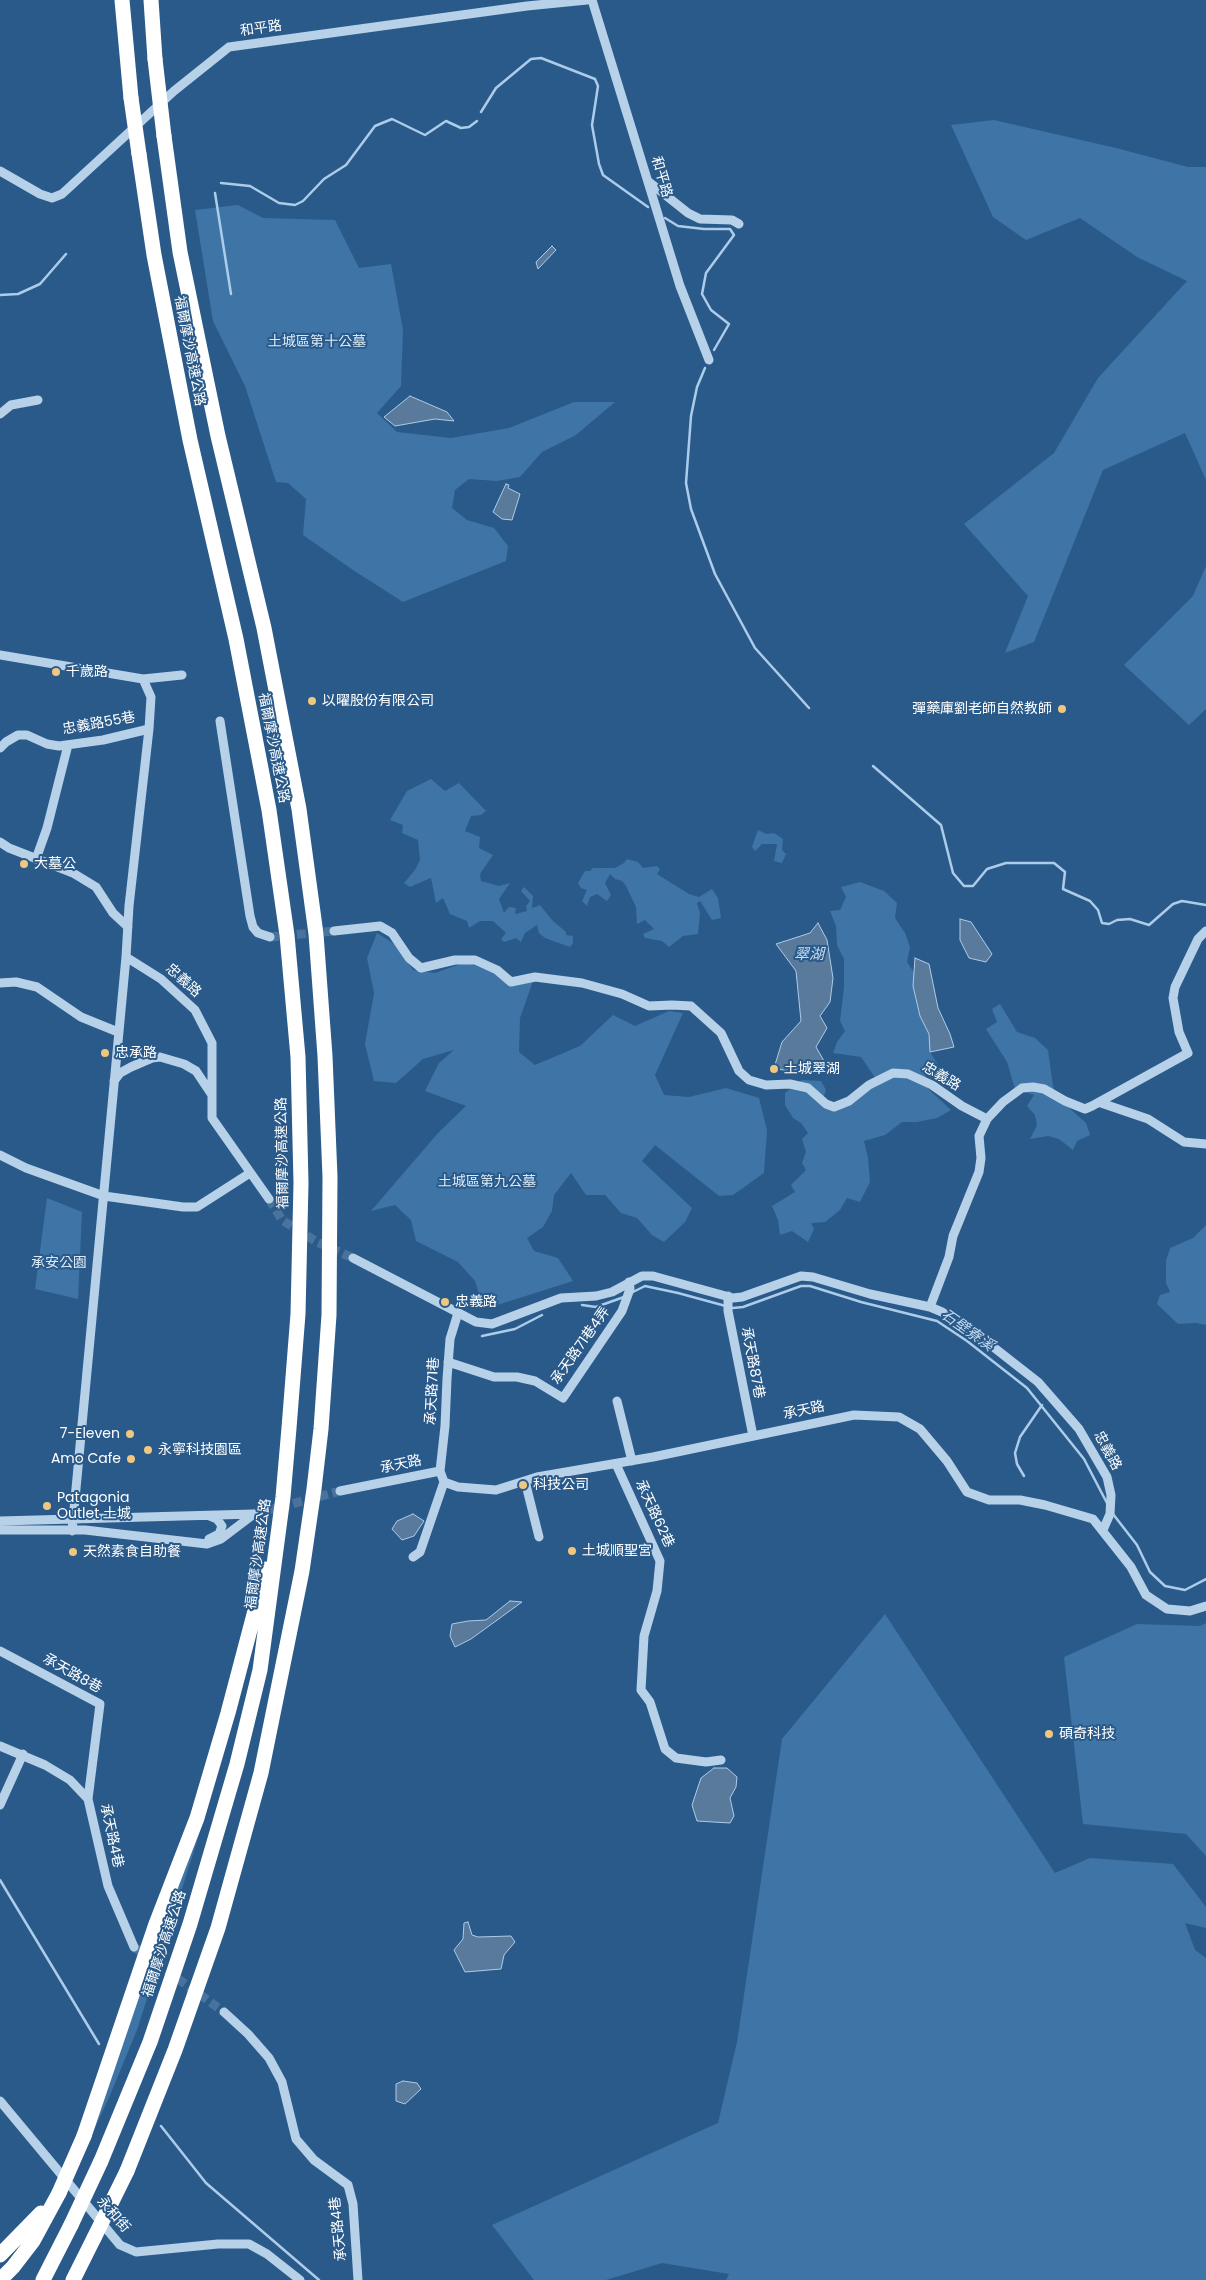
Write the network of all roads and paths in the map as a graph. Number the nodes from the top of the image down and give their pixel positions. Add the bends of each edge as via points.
1 (122, 0) edge
2 (151, 0) edge
3 (586, 0) edge
4 (592, 0) edge
5 (0, 171) edge
6 (649, 182) junction
7 (740, 224) dead end
8 (709, 360) dead end
9 (38, 400) dead end
10 (0, 414) edge
11 (0, 655) edge
12 (182, 675) dead end
13 (143, 679) junction
14 (220, 721) dead end
15 (149, 729) junction
16 (68, 744) junction
17 (0, 748) edge
18 (0, 842) edge
19 (36, 859) junction
20 (128, 927) junction
21 (334, 931) tunnel mouth
22 (1206, 931) edge
23 (270, 937) tunnel mouth
24 (126, 957) junction
25 (0, 983) edge
26 (118, 1032) junction
27 (114, 1081) junction
28 (212, 1095) junction
29 (1101, 1103) junction
30 (987, 1119) junction
31 (1206, 1144) edge
32 (0, 1155) edge
33 (250, 1172) junction
34 (104, 1196) junction
35 (269, 1199) tunnel mouth
36 (353, 1258) tunnel mouth
37 (630, 1285) junction
38 (727, 1303) junction
39 (930, 1307) junction
40 (458, 1313) junction
41 (448, 1362) junction
42 (617, 1401) dead end
43 (753, 1436) junction
44 (632, 1461) junction
45 (616, 1464) junction
46 (440, 1471) junction
47 (525, 1481) junction
48 (444, 1482) junction
49 (340, 1491) tunnel mouth
50 (281, 1515) junction
51 (210, 1516) junction
52 (229, 1516) junction
53 (73, 1520) junction
54 (0, 1521) edge
55 (0, 1530) edge
56 (1103, 1530) junction
57 (72, 1531) junction
58 (229, 1532) junction
59 (539, 1536) dead end
60 (186, 1542) junction
61 (413, 1557) dead end
62 (1206, 1606) edge
63 (0, 1651) edge
64 (0, 1746) edge
65 (23, 1754) junction
66 (722, 1760) dead end
67 (88, 1799) junction
68 (0, 1805) edge
69 (134, 1947) tunnel mouth
70 (224, 2012) tunnel mouth
71 (0, 2101) edge
72 (59, 2193) junction
73 (0, 2255) edge
74 (0, 2280) edge
75 (43, 2280) edge
76 (73, 2280) edge
77 (300, 2280) edge
78 (358, 2280) edge

1 - 50 highway, 福爾摩沙高速公路, bridge via 131,98 154,255 190,440 236,639 269,810 287,936 298,1057 300,1182 298,1314
2 - 76 highway, 福爾摩沙高速公路, bridge via 155,59 180,252 218,436 264,628 299,809 316,934 330,1177 329,1315 321,1429 302,1571 261,1773 242,1846 218,1928 175,2050 127,2171
3 - 5 street, 和平路 via 229,47 174,91 62,194 52,198 40,194
4 - 6 street, 和平路
6 - 7 street via 688,214 700,219 732,220
6 - 8 street, 和平路 via 680,286
9 - 10 street via 11,405
11 - 13 street
12 - 13 street
13 - 15 street via 150,697
14 - 23 street via 250,916 258,933
15 - 16 street, 忠義路55巷
15 - 20 street
16 - 17 street, 忠義路55巷 via 47,744 27,735 18,735
16 - 19 street
18 - 19 street
19 - 20 street via 73,872 96,887 112,913
20 - 24 street
21 - 30 street, 忠義路 via 380,926 392,933 409,958 421,968 455,960 475,960 497,970 511,982 535,977 582,982 649,1006 691,1006 721,1033 739,1071 749,1080 766,1085 790,1084 808,1088 834,1107 849,1101 892,1072 908,1074 932,1085
22 - 29 street via 1198,939 1173,998 1179,1032 1188,1053
24 - 26 street
24 - 28 street, 忠義路 via 161,979 194,1010 212,1043
25 - 26 street via 16,982 37,987 81,1017
26 - 27 street
27 - 28 street via 131,1067 160,1057 196,1071
27 - 34 street
28 - 33 street, 忠義路 via 212,1118
29 - 30 street via 1085,1108 1044,1089 1022,1088
29 - 31 street via 1148,1119 1184,1142
30 - 39 street via 979,1136 979,1172 953,1236 949,1257
32 - 34 street via 26,1168
33 - 34 street via 197,1207
33 - 35 street, 忠義路
34 - 53 street
36 - 40 street, 忠義路
37 - 38 street, 忠義路 via 642,1276 652,1276
37 - 40 street, 忠義路 via 596,1296 561,1298 492,1324 476,1322
37 - 41 street, 承天路71巷4弄 via 622,1311 563,1398 535,1381 494,1377
38 - 39 street, 忠義路 via 802,1276
38 - 43 street, 承天路87巷
39 - 56 street, 忠義路 via 992,1346 1038,1382 1086,1438 1107,1477 1111,1495 1110,1514
40 - 41 street, 承天路71巷 via 450,1339
41 - 46 street, 承天路71巷 via 446,1426
42 - 44 street
43 - 44 street, 承天路
43 - 56 street, 承天路 via 854,1415 900,1417 920,1429 947,1461 967,1492 989,1500 1020,1500 1083,1516 1093,1519
44 - 45 street, 承天路
45 - 47 street, 承天路
45 - 66 street, 承天路62巷 via 660,1561 644,1636 641,1690 650,1702 665,1749 676,1758 706,1762
46 - 48 street, 承天路
46 - 49 street, 承天路
47 - 48 street, 承天路 via 496,1490 458,1487
47 - 59 street
48 - 61 street via 420,1552
50 - 72 highway, bridge via 197,1818 156,1924 84,2136
50 - 75 highway, 福爾摩沙高速公路, bridge via 260,1670 237,1764 190,1924 150,2042 101,2161
51 - 52 street
51 - 53 street
51 - 60 street via 217,1518 222,1526 219,1534
52 - 58 street
52 - 58 street via 254,1514
53 - 54 street
53 - 57 street
55 - 57 street
56 - 62 street, 承天路 via 1132,1567 1146,1595 1167,1609 1190,1611
57 - 60 street
58 - 60 street via 222,1540 207,1544
63 - 67 street, 承天路8巷 via 100,1704
64 - 65 street, 承天路4巷
65 - 67 street, 承天路4巷 via 70,1780
65 - 68 street
67 - 69 street, 承天路4巷 via 108,1886
70 - 78 street, 承天路4巷 via 269,2058 282,2082 296,2139 314,2160 348,2185 353,2204
71 - 77 street, 永和街 via 120,2245 136,2252 249,2244
72 - 73 highway
72 - 74 highway via 33,2241

